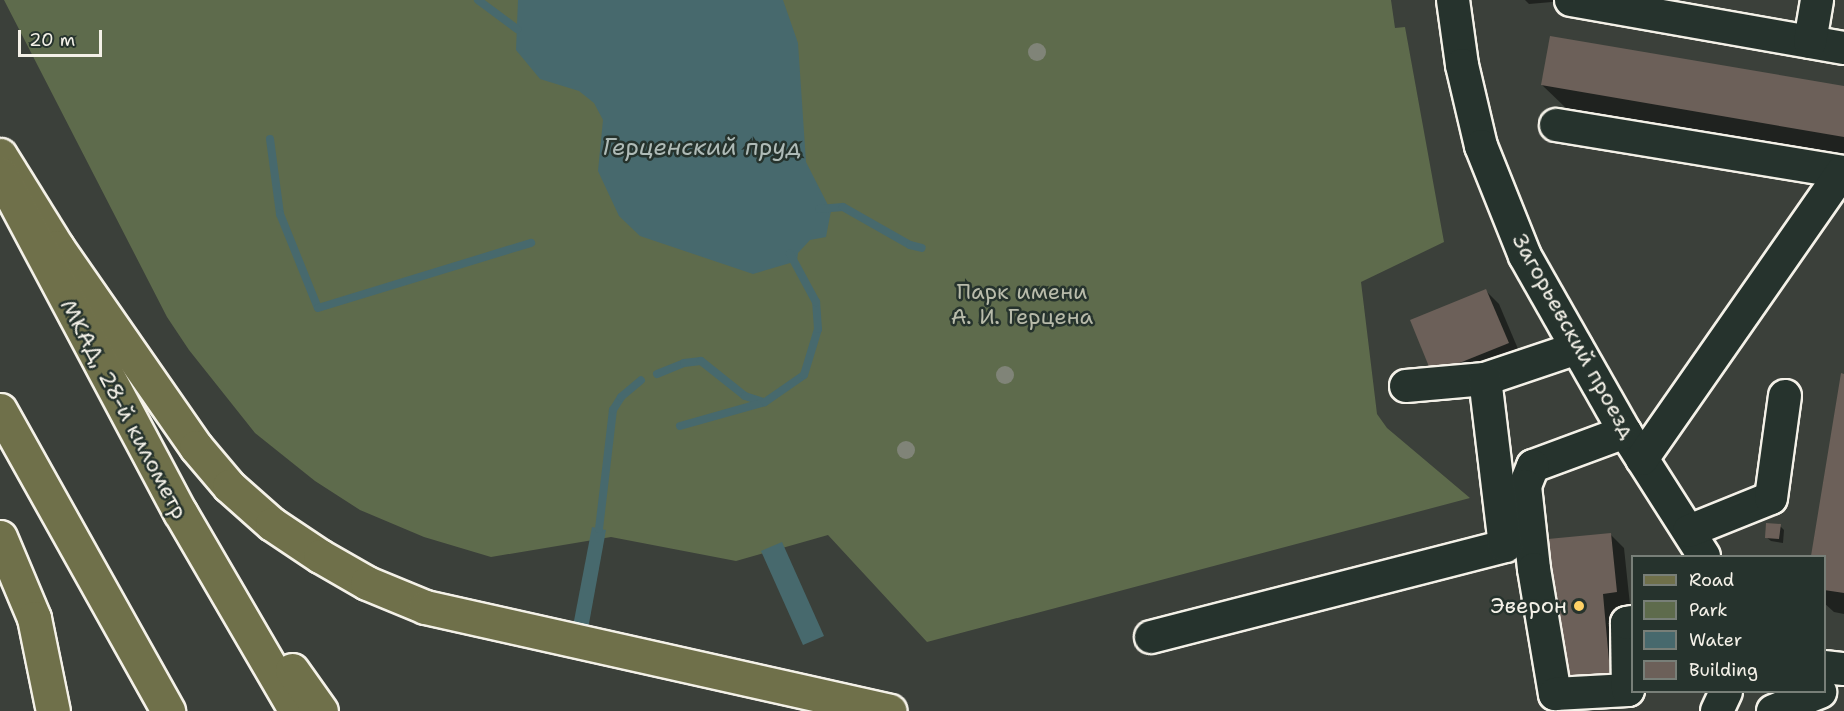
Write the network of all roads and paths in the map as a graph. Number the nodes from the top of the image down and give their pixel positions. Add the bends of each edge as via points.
1 (1453, 0) edge
2 (1571, 0) edge
3 (1817, 0) edge
4 (1607, 2) edge
5 (1810, 42) junction
6 (1844, 48) edge
7 (1556, 125) dead end
8 (0, 155) edge
9 (1843, 172) edge
10 (0, 174) edge
11 (1577, 348) junction
12 (1485, 379) junction
13 (1406, 386) dead end
14 (1785, 396) dead end
15 (0, 410) edge
16 (1625, 432) junction
17 (1642, 459) junction
18 (180, 512) junction
19 (0, 537) edge
20 (1700, 549) edge
21 (1630, 622) edge
22 (1151, 637) dead end
23 (1826, 668) edge
24 (1844, 669) edge
25 (1844, 681) edge
26 (1826, 689) edge
27 (1726, 693) edge
28 (1818, 693) edge
29 (164, 704) edge
30 (53, 711) edge
31 (296, 711) edge
32 (321, 711) edge
33 (890, 711) edge
34 (1717, 711) edge
35 (1773, 711) edge

1 - 11 street, Загорьевский проезд via 1462,65 1481,146 1525,255
2 - 4 street
3 - 5 street
4 - 5 street
5 - 6 street
7 - 9 street
8 - 33 main road via 57,247 196,447 229,486 272,525 367,583 425,608
9 - 17 street
10 - 18 main road, МКАД, 28-й километр
11 - 12 street
11 - 16 street, Загорьевский проезд
12 - 13 street
12 - 22 street via 1505,546
14 - 20 street via 1771,498
15 - 29 main road
16 - 17 street, Загорьевский проезд
16 - 21 street via 1533,466 1525,486 1555,694 1628,690
17 - 20 street, Загорьевский проезд
18 - 31 main road, МКАД, 28-й километр
18 - 32 main road
19 - 30 main road via 34,618
23 - 24 street
25 - 26 street
27 - 34 street
28 - 35 street

